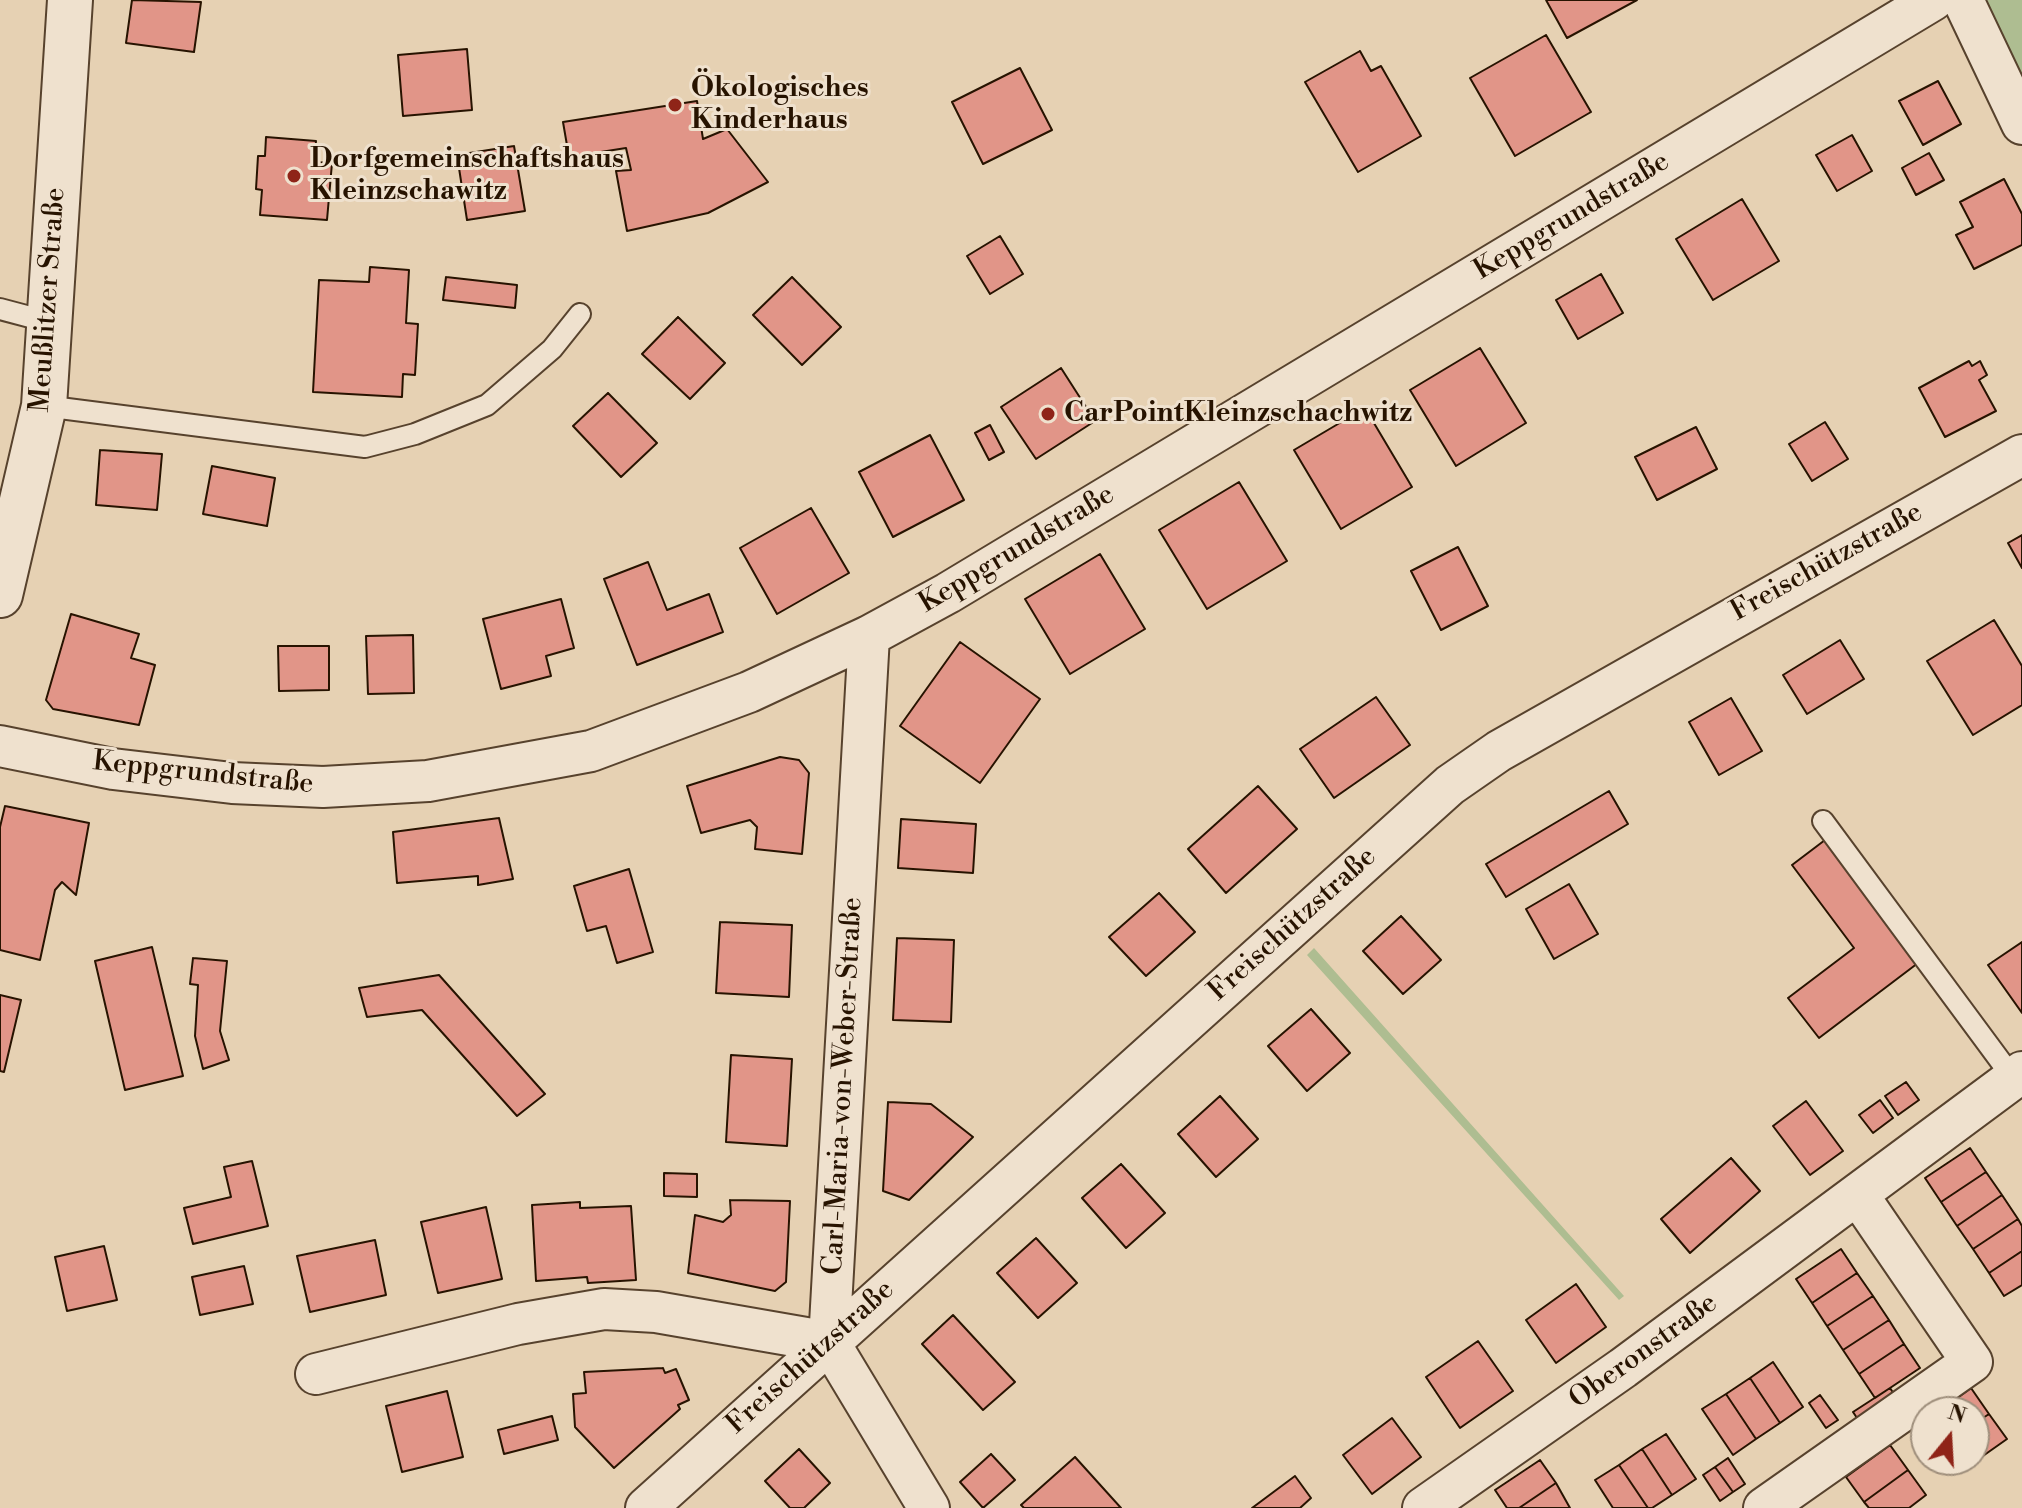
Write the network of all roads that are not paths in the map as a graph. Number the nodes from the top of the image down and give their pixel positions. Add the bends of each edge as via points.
1 (70, 0) edge
2 (1933, 0) edge
3 (1963, 0) edge
4 (2022, 124) edge
5 (0, 309) edge
6 (580, 314) dead end
7 (49, 322) junction
8 (44, 406) junction
9 (2022, 455) edge
10 (14, 474) edge
11 (0, 595) edge
12 (869, 636) junction
13 (0, 746) edge
14 (1823, 821) dead end
15 (2018, 1075) edge
16 (1858, 1195) junction
17 (829, 1342) junction
18 (316, 1374) dead end
19 (1810, 1495) edge
20 (1426, 1507) edge
21 (646, 1508) edge
22 (929, 1508) edge
23 (1764, 1508) edge

1 - 7 street, Meußlitzer Straße
2 - 12 street, Keppgrundstraße
3 - 4 street
5 - 7 lane
6 - 8 lane via 552,349 487,405 365,447
7 - 8 street, Meußlitzer Straße
8 - 10 street, Meußlitzer Straße
9 - 17 street, Freischützstraße via 1499,751 1450,785
10 - 11 street, Meußlitzer Straße
12 - 13 street, Keppgrundstraße via 749,692 591,751 428,781 323,787 232,783 113,769
12 - 17 street, Carl-Maria-von-Weber-Straße
14 - 15 lane
15 - 16 street, Oberonstraße
16 - 19 street via 1972,1362
16 - 20 street, Oberonstraße
17 - 18 street via 656,1312 604,1309 518,1324
17 - 21 street, Freischützstraße
17 - 22 street
19 - 23 street

